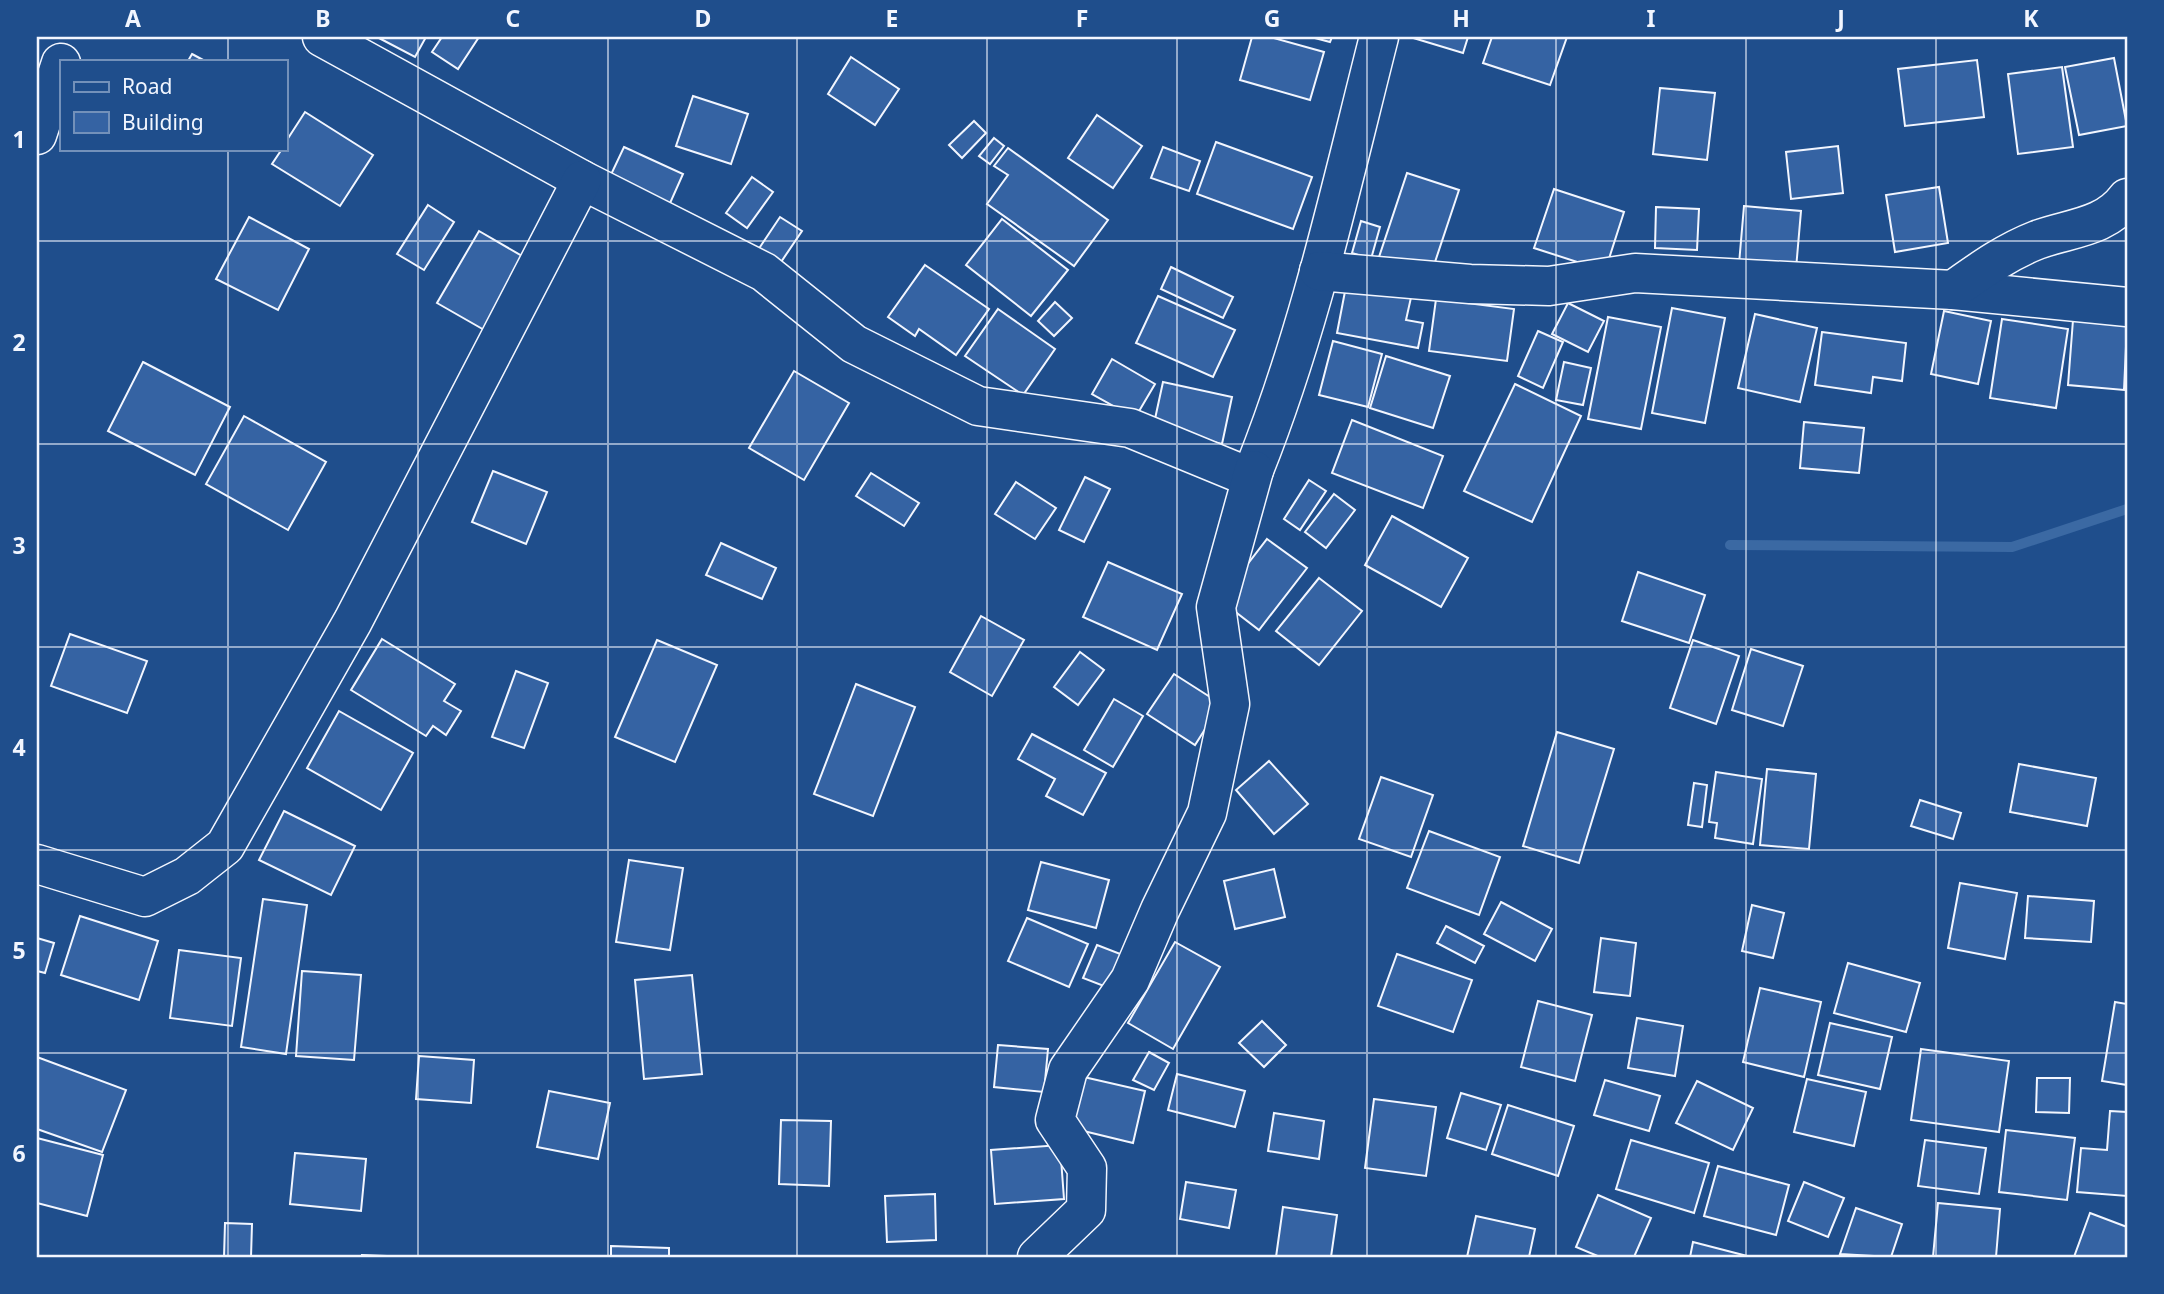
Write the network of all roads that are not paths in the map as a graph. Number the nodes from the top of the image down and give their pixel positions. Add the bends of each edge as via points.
1 (74, 37) edge
2 (322, 37) edge
3 (1379, 37) edge
4 (63, 60) edge
5 (60, 68) edge
6 (37, 135) edge
7 (582, 180) junction
8 (2127, 198) edge
9 (1319, 271) junction
10 (1953, 290) junction
11 (2127, 307) edge
12 (1254, 470) junction
13 (37, 864) edge
14 (1037, 1257) edge

1 - 4 street
2 - 7 street
3 - 9 street
5 - 6 street
7 - 12 street via 764,272 854,344 978,406 1130,428 1237,472
7 - 13 street via 353,621 225,846 187,876 145,897
8 - 10 street via 2094,224 2037,240 1993,262
9 - 10 street via 1470,284 1549,286 1635,273
9 - 12 street via 1279,407
10 - 11 street
12 - 14 street via 1216,607 1230,704 1207,813 1130,980 1068,1070 1055,1120 1087,1168 1086,1210

